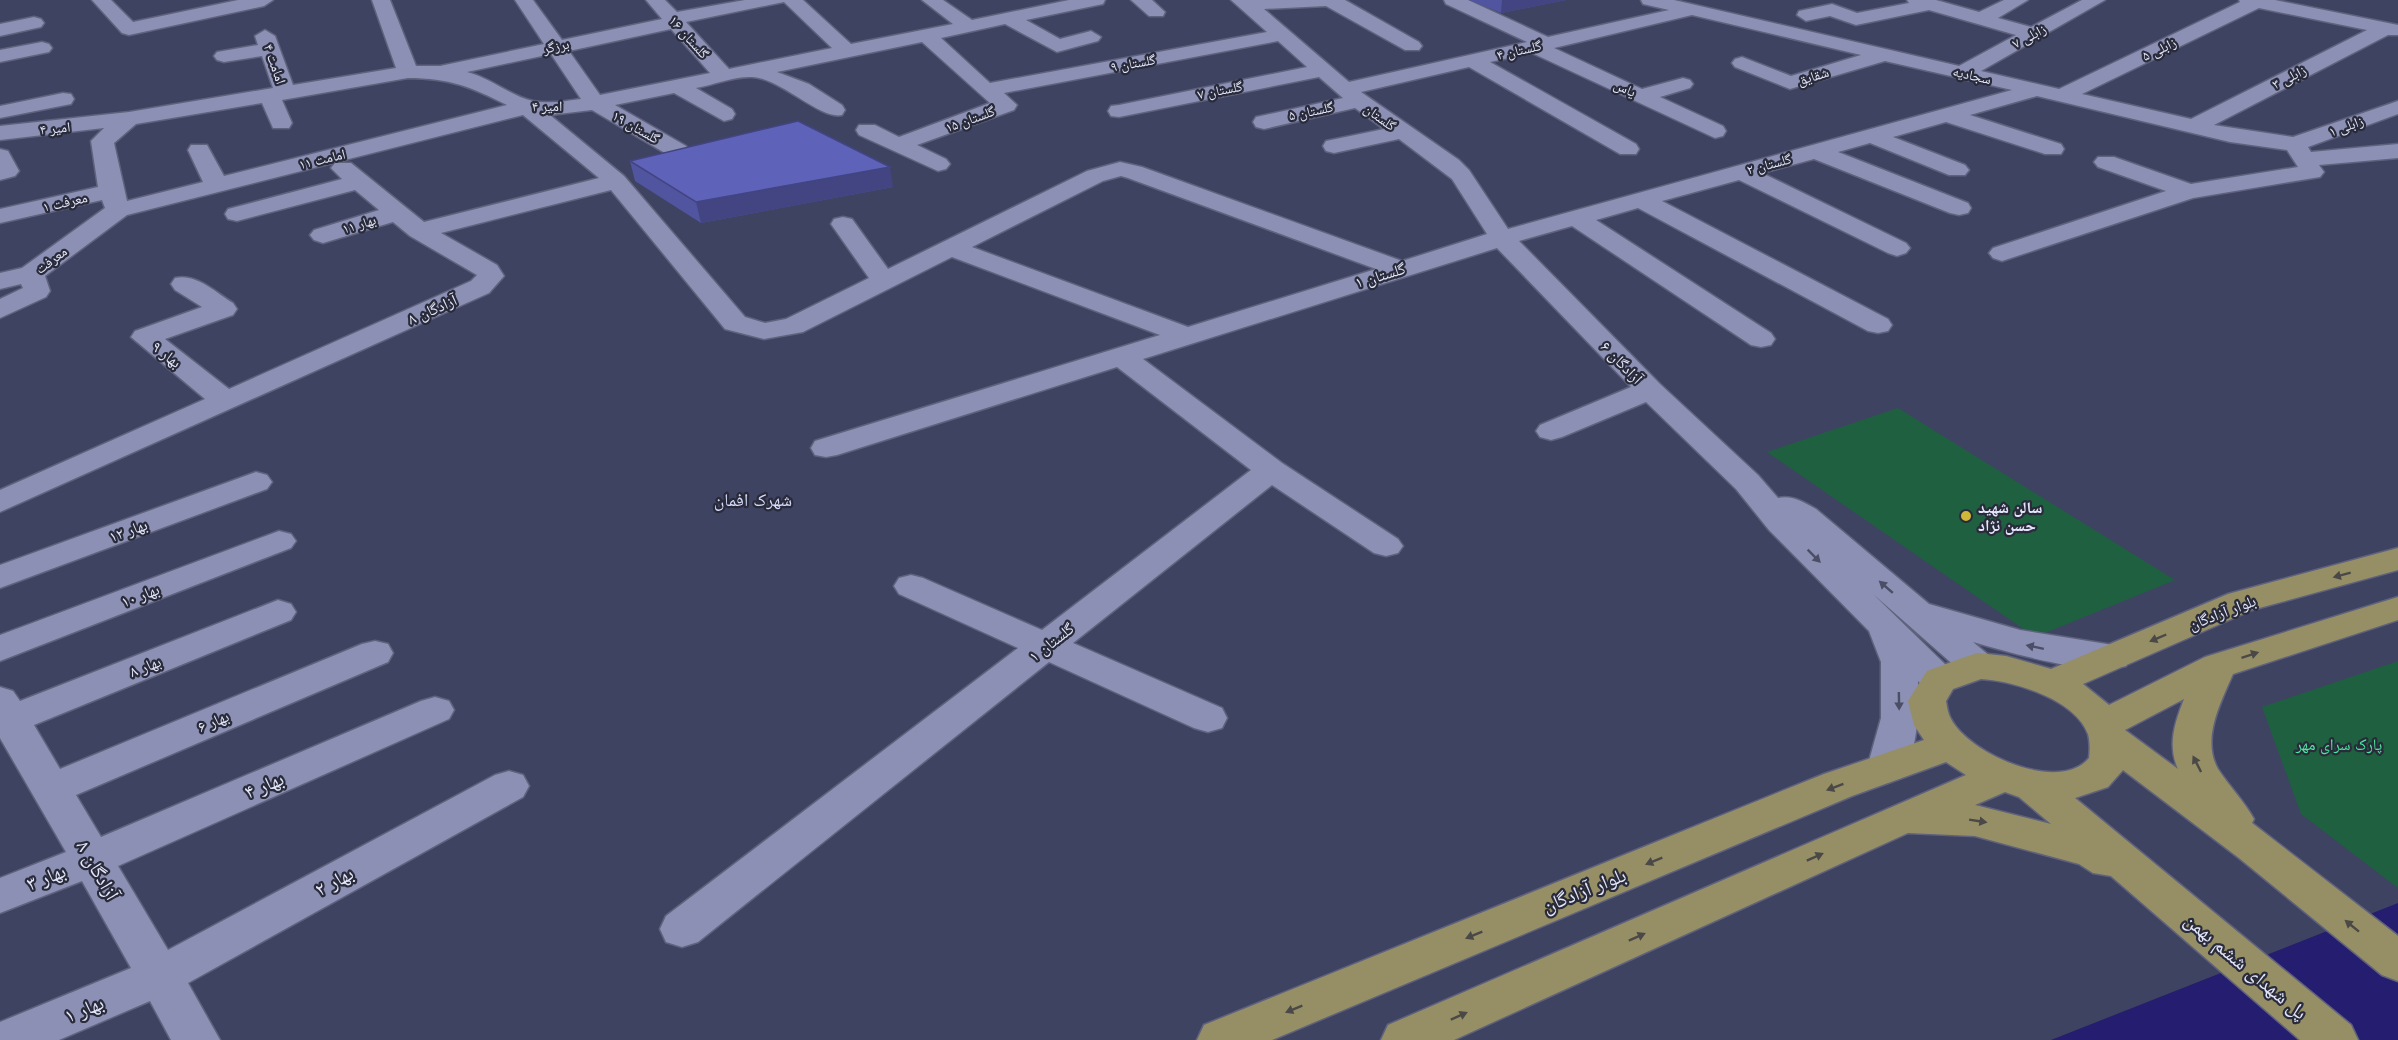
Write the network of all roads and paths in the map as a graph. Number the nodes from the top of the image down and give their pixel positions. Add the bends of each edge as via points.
1 (101, 0) edge
2 (184, 0) edge
3 (264, 0) edge
4 (381, 0) edge
5 (524, 0) edge
6 (655, 0) edge
7 (776, 0) edge
8 (792, 0) edge
9 (931, 0) edge
10 (1096, 0) edge
11 (1140, 0) edge
12 (1336, 0) edge
13 (1453, 0) edge
14 (1650, 0) edge
15 (1849, 0) edge
16 (2019, 0) edge
17 (2096, 0) edge
18 (1331, 1) edge
19 (2252, 1) edge
20 (1244, 2) edge
21 (1923, 2) edge
22 (1052, 3) edge
23 (1692, 10) junction
24 (1156, 12) dead end
25 (1889, 12) junction
26 (201, 14) junction
27 (1806, 15) dead end
28 (1006, 17) junction
29 (1980, 19) junction
30 (674, 20) junction
31 (34, 23) dead end
32 (967, 25) junction
33 (0, 30) edge
34 (2392, 30) edge
35 (925, 34) junction
36 (2032, 34) junction
37 (1280, 35) junction
38 (1091, 37) dead end
39 (1540, 45) junction
40 (557, 46) junction
41 (1412, 46) dead end
42 (42, 48) dead end
43 (846, 50) junction
44 (1886, 54) junction
45 (0, 56) edge
46 (224, 56) dead end
47 (1472, 60) junction
48 (1742, 63) dead end
49 (751, 69) junction
50 (1322, 70) junction
51 (408, 72) junction
52 (438, 72) junction
53 (1963, 72) junction
54 (723, 75) junction
55 (1683, 84) dead end
56 (675, 85) junction
57 (986, 90) junction
58 (2037, 90) junction
59 (277, 93) junction
60 (1352, 95) junction
61 (1640, 96) junction
62 (2061, 96) junction
63 (63, 99) dead end
64 (595, 103) junction
65 (527, 107) junction
66 (2398, 107) edge
67 (834, 110) dead end
68 (1119, 111) dead end
69 (0, 112) edge
70 (724, 114) dead end
71 (1946, 115) junction
72 (129, 119) junction
73 (1264, 122) dead end
74 (281, 123) dead end
75 (2193, 127) junction
76 (867, 130) dead end
77 (1715, 131) dead end
78 (1401, 132) junction
79 (0, 134) edge
80 (1872, 135) junction
81 (898, 145) junction
82 (1334, 146) dead end
83 (1628, 149) dead end
84 (2053, 149) dead end
85 (199, 150) dead end
86 (678, 151) edge
87 (1814, 151) junction
88 (2398, 151) edge
89 (2299, 152) junction
90 (0, 156) edge
91 (330, 156) junction
92 (2106, 162) dead end
93 (938, 164) dead end
94 (1957, 170) dead end
95 (1740, 172) junction
96 (0, 173) edge
97 (616, 181) junction
98 (359, 182) junction
99 (216, 185) junction
100 (2189, 191) junction
101 (1640, 199) junction
102 (114, 200) junction
103 (1959, 208) dead end
104 (395, 213) junction
105 (237, 214) dead end
106 (0, 216) edge
107 (1575, 217) junction
108 (843, 224) dead end
109 (418, 231) junction
110 (323, 235) dead end
111 (1502, 237) junction
112 (949, 247) junction
113 (1897, 248) dead end
114 (2002, 253) dead end
115 (1401, 269) junction
116 (31, 274) junction
117 (883, 280) junction
118 (0, 281) edge
119 (184, 284) dead end
120 (0, 310) edge
121 (1878, 325) dead end
122 (1187, 336) junction
123 (1761, 339) dead end
124 (1121, 356) junction
125 (1650, 390) junction
126 (226, 401) junction
127 (1551, 431) dead end
128 (826, 448) dead end
129 (1271, 470) junction
130 (255, 482) dead end
131 (0, 502) edge
132 (279, 541) dead end
133 (1386, 546) dead end
134 (2398, 559) edge
135 (0, 577) edge
136 (911, 586) dead end
137 (2398, 608) edge
138 (278, 612) dead end
139 (1899, 618) junction
140 (1046, 646) junction
141 (0, 649) edge
142 (375, 652) dead end
143 (2113, 657) junction
144 (1978, 666) junction
145 (2218, 666) junction
146 (1938, 679) junction
147 (2052, 683) junction
148 (435, 710) dead end
149 (4, 714) edge
150 (1208, 718) dead end
151 (2106, 731) junction
152 (1949, 746) junction
153 (1887, 768) junction
154 (2017, 781) junction
155 (509, 786) dead end
156 (51, 789) junction
157 (1898, 820) junction
158 (2254, 847) junction
159 (92, 859) junction
160 (2158, 892) junction
161 (0, 896) edge
162 (682, 929) dead end
163 (2398, 962) edge
164 (159, 977) junction
165 (1224, 1039) edge
166 (8, 1040) edge
167 (196, 1040) edge
168 (1405, 1040) edge
169 (2334, 1040) edge

1 - 26 street via 129,29
2 - 26 street
3 - 26 street
4 - 51 street
5 - 40 street
6 - 30 street, گلستان ۱۶
7 - 30 street, برزگر
8 - 43 street
9 - 32 street
10 - 22 street, امیر ۴
11 - 24 street
12 - 18 street
13 - 39 street, یاس
14 - 23 street, سجادیه
15 - 25 street
16 - 29 street
17 - 36 street, زابلی ۷
18 - 20 street
18 - 41 street
19 - 34 street
19 - 62 street, زابلی ۵
20 - 37 street, گلستان
21 - 25 street
21 - 29 street
22 - 28 street, امیر ۴
23 - 39 street, گلستان ۴
23 - 44 street, سجادیه
25 - 27 street via 1856,19 1832,10
28 - 32 street, امیر ۴
28 - 38 street via 1057,46
29 - 36 street
30 - 40 street, برزگر
30 - 54 street, گلستان ۱۶
31 - 33 street
32 - 35 street, امیر ۴
34 - 75 street, زابلی ۳
35 - 43 street, امیر ۴
35 - 57 street, گلستان ۱۵
36 - 53 street, زابلی ۷
37 - 50 street, گلستان
37 - 57 street, گلستان ۹
39 - 47 street, گلستان ۴
39 - 61 street, یاس
40 - 52 street, برزگر
40 - 64 street
42 - 45 street
43 - 49 street, امیر ۴
44 - 48 street, شقایق via 1790,82
44 - 53 street, سجادیه
46 - 59 street, امامت ۴ via 267,42
47 - 60 street, گلستان ۴
47 - 83 street
49 - 54 street, امیر ۴
49 - 67 street via 802,88
50 - 60 street, گلستان
50 - 68 street, گلستان ۷
51 - 52 street, امیر ۴
51 - 59 street, امیر ۴
52 - 65 street, امیر ۴ via 473,80
53 - 58 street, سجادیه
54 - 56 street, امیر ۴
55 - 61 street
56 - 64 street, امیر ۴
56 - 70 street
57 - 81 street, گلستان ۱۵ via 1006,105
58 - 62 street, سجادیه
58 - 71 street, گلستان ۲
59 - 72 street, امیر ۴
59 - 74 street, امامت ۴
60 - 73 street, گلستان ۵
60 - 78 street, گلستان
61 - 77 street, یاس
62 - 75 street, سجادیه
63 - 69 street
64 - 65 street, امیر ۴ via 553,109
64 - 86 street, گلستان ۱۹
65 - 91 street, امامت ۱۱
65 - 97 street
66 - 89 street, زابلی ۱
71 - 80 street, گلستان ۲
71 - 84 street
72 - 79 street, امیر ۴
72 - 102 street via 102,141
75 - 89 street, سجادیه
76 - 81 street
78 - 82 street
78 - 111 street, گلستان via 1461,175
80 - 87 street, گلستان ۲
80 - 94 street
81 - 93 street
85 - 99 street
87 - 95 street, گلستان ۲
87 - 103 street
88 - 89 street
89 - 100 street via 2312,172
90 - 96 street via 7,171
91 - 98 street
91 - 99 street, امامت ۱۱
92 - 100 street
95 - 101 street, گلستان ۲
95 - 113 street
97 - 109 street
97 - 117 street via 735,323 747,329 764,331 793,326
98 - 104 street
98 - 105 street
99 - 102 street, امامت ۱۱
100 - 114 street
101 - 107 street, گلستان ۲
101 - 121 street
102 - 106 street, معرفت ۱
102 - 116 street, معرفت
104 - 109 street
104 - 110 street, بهار ۱۱
107 - 111 street, گلستان ۲
107 - 123 street
108 - 117 street
109 - 126 street, آزادگان ۸ via 488,271 488,282
111 - 115 street, گلستان ۱
111 - 125 street, آزادگان ۶
112 - 115 street via 1095,176 1120,169
112 - 117 street
112 - 122 street
115 - 122 street, گلستان ۱
116 - 118 street
116 - 120 street, معرفت via 37,291
119 - 126 street, بهار ۹ via 223,309 145,337
122 - 124 street, گلستان ۱
124 - 128 street, گلستان ۱
124 - 129 street
125 - 127 street
125 - 139 street, آزادگان ۶ via 1748,482 1781,523
126 - 131 street, آزادگان ۸
129 - 133 street
129 - 140 street, گلستان ۱
130 - 135 street, بهار ۱۲
132 - 141 street, بهار ۱۰
134 -> 143 main road, بلوار آزادگان via 2240,602
136 - 140 street
145 -> 137 main road
138 - 149 street, بهار ۸
143 -> 139 street via 2060,652
139 - 144 street, آزادگان ۶
139 - 146 street, آزادگان ۶
139 -> 153 street via 1900,718
140 - 150 street
140 - 162 street, گلستان ۱
142 - 156 street, بهار ۶
143 - 147 main road, بلوار آزادگان
144 - 146 main road via 1955,670
144 - 147 main road via 2014,670
145 - 151 main road
158 -> 145 main road via 2207,784 2192,752 2196,718
146 - 152 main road via 1928,692 1926,709 1934,728
147 - 151 main road via 2082,702
148 - 159 street, بهار ۴
149 - 156 street, آزادگان ۸
151 - 154 main road via 2109,760 2095,777 2068,786
151 - 158 main road
152 - 153 main road, بلوار آزادگان
152 - 154 main road via 1973,764
153 -> 165 main road, بلوار آزادگان
154 - 157 main road
154 - 160 main road
155 - 164 street, بهار ۲
156 - 159 street, آزادگان ۸
157 -> 160 main road via 1976,820 2092,851
168 -> 157 main road
163 -> 158 main road
159 - 161 street, بهار ۳
159 - 164 street, آزادگان ۸
160 - 169 main road, پل شهدای ششم بهمن
164 - 166 street, بهار ۱
164 - 167 street, آزادگان ۸

